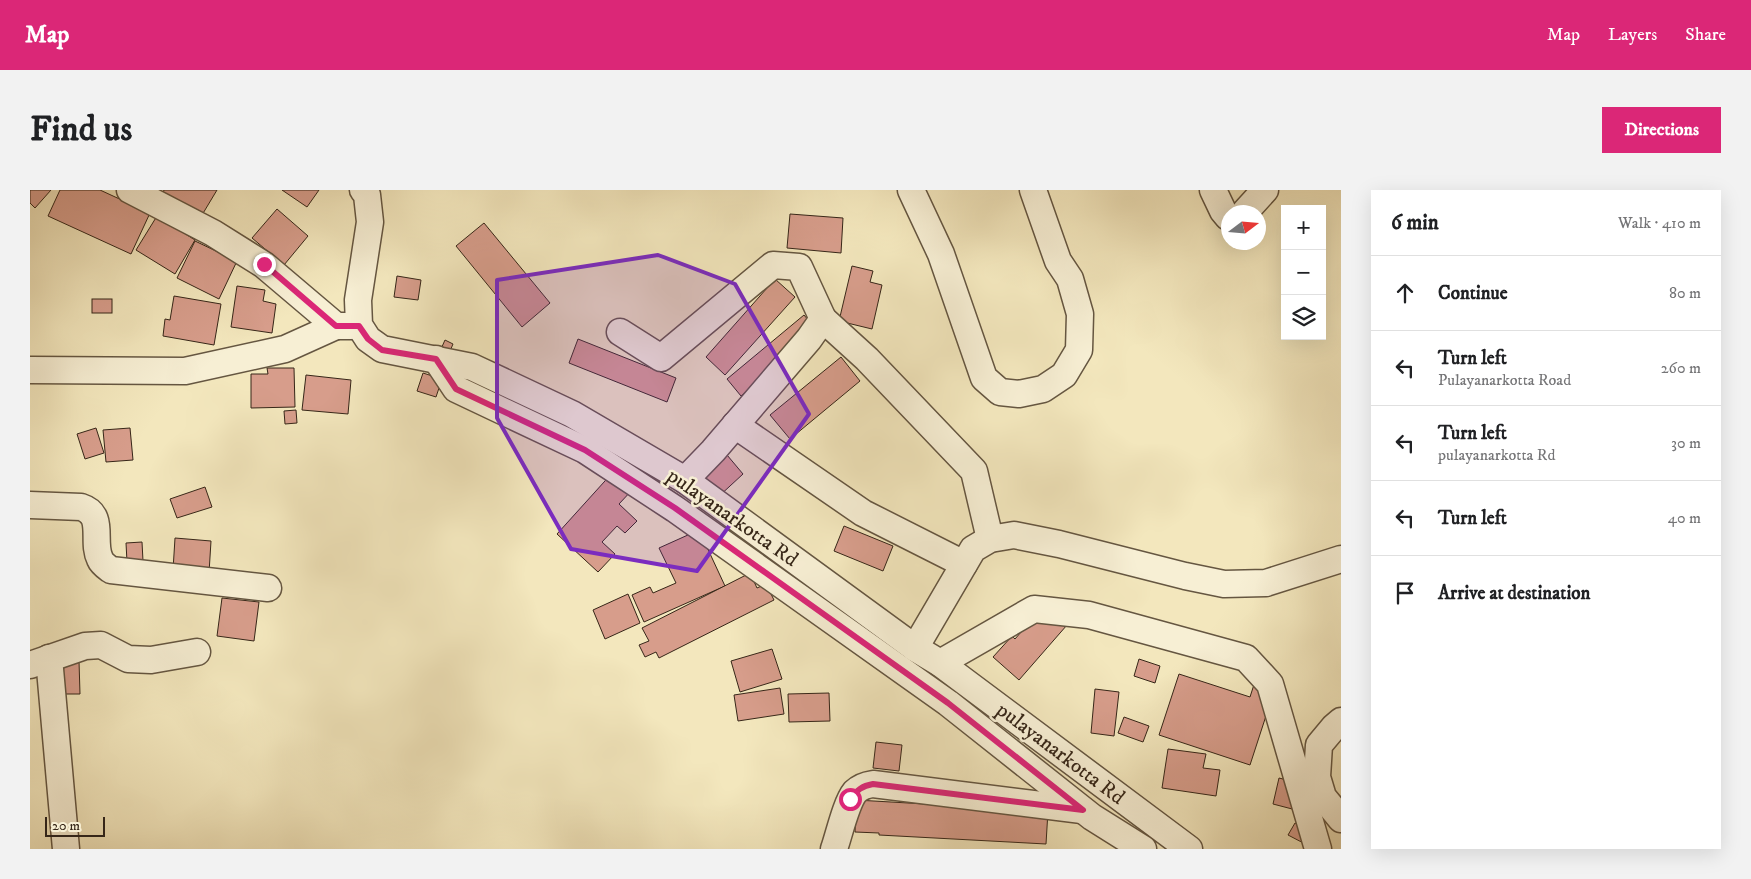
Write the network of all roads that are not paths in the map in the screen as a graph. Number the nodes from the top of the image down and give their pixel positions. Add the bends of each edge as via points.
1 (130, 190) edge
2 (911, 190) edge
3 (1033, 190) edge
4 (1213, 190) edge
5 (1265, 190) edge
6 (369, 192) edge
7 (1252, 205) edge
8 (1221, 208) edge
9 (823, 319) junction
10 (348, 326) junction
11 (620, 332) dead end
12 (436, 359) junction
13 (30, 370) edge
14 (735, 425) junction
15 (685, 480) junction
16 (30, 505) edge
17 (990, 539) junction
18 (1341, 559) edge
19 (964, 564) junction
20 (268, 588) dead end
21 (915, 648) junction
22 (197, 652) dead end
23 (39, 661) edge
24 (940, 663) junction
25 (1341, 721) edge
26 (1083, 810) junction
27 (1341, 818) edge
28 (66, 849) edge
29 (834, 849) edge
30 (1143, 849) edge
31 (1189, 849) edge
32 (1318, 849) edge

1 - 10 street, pulayanarkotta Rd via 214,233 264,264
2 - 3 street via 941,254 984,378 1000,392 1019,394 1043,388 1064,375 1079,350 1080,314 1076,297 1070,279 1058,261
4 - 8 street
5 - 7 street
6 - 10 street via 370,222 358,300
9 - 11 street via 799,266 773,264 662,358
9 - 14 street
9 - 17 street via 867,359 974,471
10 - 12 street, pulayanarkotta Rd via 382,350
10 - 13 street via 285,349 185,371
12 - 15 street, pulayanarkotta Rd via 472,367 572,414
12 - 26 street via 456,389 585,450 675,508 948,703
14 - 15 street
14 - 19 street via 863,512
15 - 21 street, pulayanarkotta Rd
16 - 20 street via 89,510 95,516 98,557 111,570
17 - 18 street via 1014,535 1224,584 1266,583
17 - 19 street via 973,549
19 - 21 street
21 - 24 street, pulayanarkotta Rd
22 - 23 street via 151,660 128,659 101,645 85,646
23 - 28 street
24 - 31 street, pulayanarkotta Rd
24 - 32 street via 1034,609 1089,614 1246,658 1270,684
25 - 27 street via 1319,745 1317,777 1323,797
26 - 29 street via 873,784 863,786 850,799
26 - 30 street

